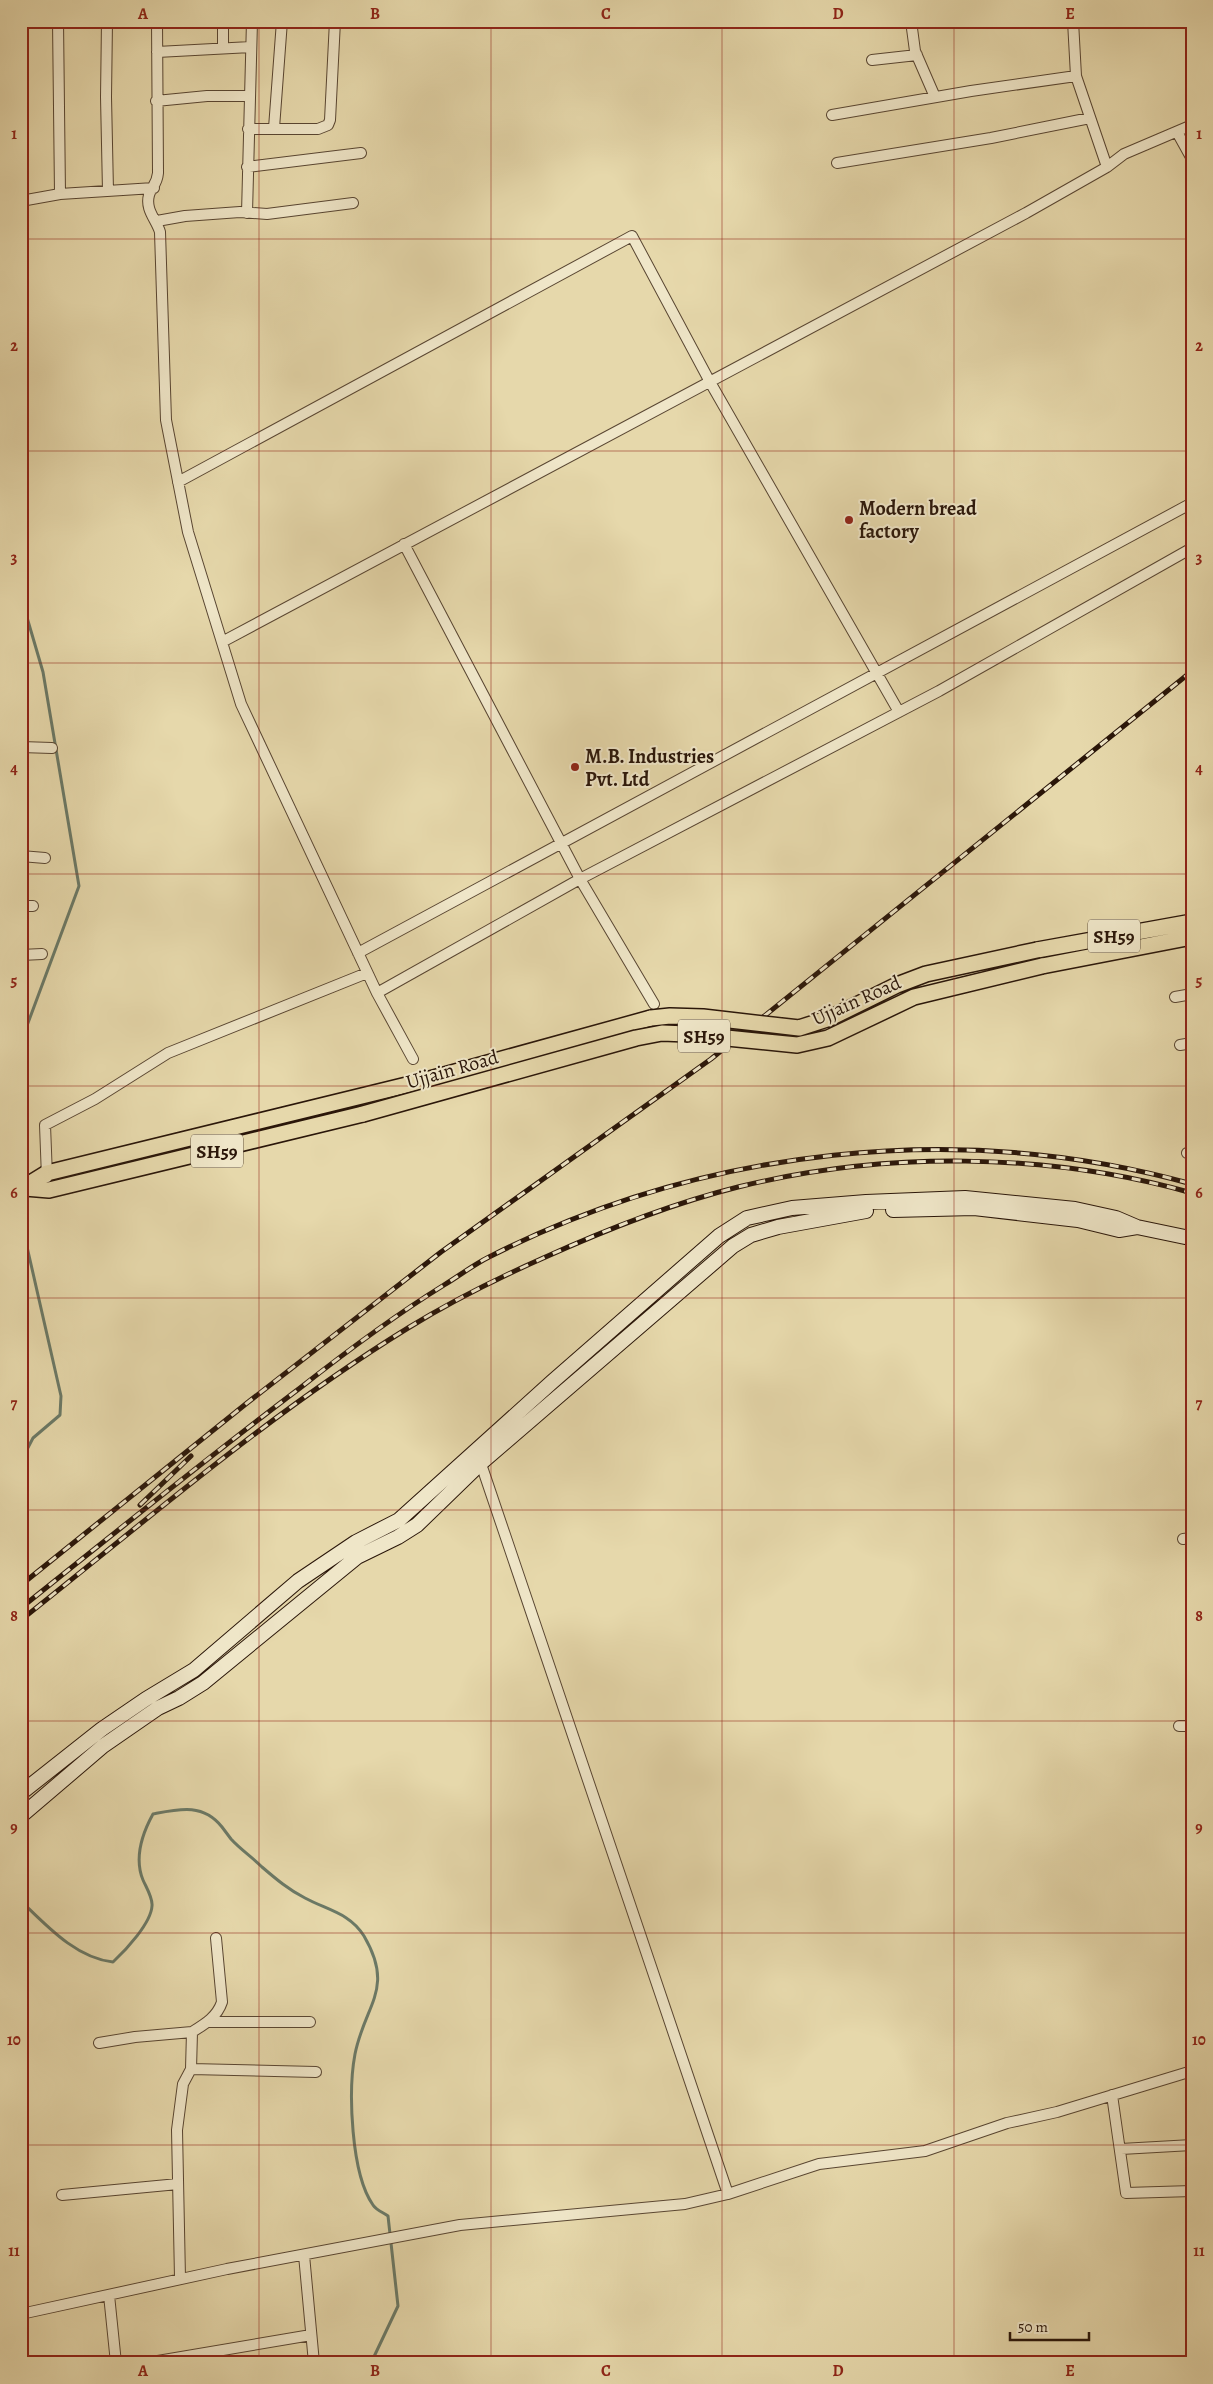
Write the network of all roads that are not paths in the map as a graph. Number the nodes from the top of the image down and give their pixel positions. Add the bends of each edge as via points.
1 (58, 21) edge
2 (107, 21) edge
3 (157, 21) edge
4 (223, 21) edge
5 (252, 21) edge
6 (282, 21) edge
7 (335, 21) edge
8 (911, 21) edge
9 (1073, 21) edge
10 (251, 47) junction
11 (223, 48) junction
12 (157, 52) junction
13 (917, 55) junction
14 (872, 60) dead end
15 (1076, 76) junction
16 (250, 96) junction
17 (936, 97) junction
18 (156, 101) junction
19 (832, 114) dead end
20 (1090, 118) junction
21 (1192, 125) edge
22 (274, 128) junction
23 (248, 129) junction
24 (1177, 132) junction
25 (361, 153) dead end
26 (1192, 159) edge
27 (837, 164) dead end
28 (247, 167) junction
29 (1107, 167) junction
30 (154, 188) junction
31 (108, 191) junction
32 (60, 194) junction
33 (21, 201) edge
34 (353, 203) dead end
35 (247, 213) junction
36 (157, 221) junction
37 (710, 382) junction
38 (178, 482) junction
39 (1192, 503) edge
40 (404, 544) junction
41 (1192, 548) edge
42 (222, 642) junction
43 (878, 674) junction
44 (899, 712) junction
45 (21, 747) edge
46 (52, 748) dead end
47 (561, 843) junction
48 (21, 856) edge
49 (45, 858) dead end
50 (580, 880) junction
51 (21, 906) edge
52 (33, 906) dead end
53 (1192, 922) edge
54 (1192, 938) edge
55 (358, 953) junction
56 (42, 954) dead end
57 (21, 955) edge
58 (367, 973) junction
59 (377, 993) junction
60 (1192, 994) edge
61 (1175, 997) dead end
62 (654, 1004) dead end
63 (1192, 1043) edge
64 (1180, 1045) dead end
65 (413, 1059) dead end
66 (47, 1173) junction
67 (23, 1188) edge
68 (49, 1190) junction
69 (1137, 1227) junction
70 (1189, 1239) edge
71 (476, 1450) junction
72 (481, 1463) junction
73 (1179, 1726) dead end
74 (1192, 1726) edge
75 (21, 1793) edge
76 (21, 1816) edge
77 (216, 1938) dead end
78 (208, 2022) junction
79 (310, 2022) dead end
80 (192, 2032) junction
81 (99, 2043) dead end
82 (191, 2069) junction
83 (1192, 2071) edge
84 (316, 2072) dead end
85 (1112, 2096) junction
86 (1192, 2145) edge
87 (1121, 2149) junction
88 (178, 2184) junction
89 (1192, 2191) edge
90 (728, 2194) junction
91 (62, 2195) dead end
92 (304, 2255) junction
93 (180, 2278) junction
94 (109, 2295) junction
95 (21, 2314) edge
96 (311, 2335) junction
97 (116, 2363) edge
98 (146, 2363) edge
99 (314, 2363) edge

1 - 32 street
2 - 31 street
3 - 12 street
4 - 11 street
5 - 10 street
6 - 22 street
7 - 22 street via 330,122 318,129
8 - 13 street
9 - 15 street
10 - 11 street
10 - 16 street
11 - 12 street
12 - 18 street
13 - 14 street
13 - 17 street
15 - 17 street
15 - 20 street
16 - 18 street
16 - 23 street
17 - 19 street
18 - 30 street via 158,173
20 - 27 street
20 - 29 street
21 - 24 street
22 - 23 street
23 - 28 street
24 - 26 street
24 - 29 street via 1124,154
25 - 28 street
28 - 35 street
29 - 37 street
30 - 31 street
30 - 36 street via 149,194 149,208
31 - 32 street
32 - 33 street
34 - 35 street via 267,214
35 - 36 street via 185,216
36 - 38 street via 166,420
37 - 38 street via 632,236
37 - 40 street
37 - 43 street
38 - 42 street via 188,532
39 - 43 street
40 - 42 street
40 - 47 street
41 - 44 street
42 - 55 street via 240,704
43 - 44 street
43 - 47 street
44 - 50 street
45 - 46 street
47 - 50 street
47 - 55 street
48 - 49 street
50 - 59 street
50 - 62 street
51 - 52 street
53 - 66 main road, SH59, bridge via 926,974 814,1025 799,1028 703,1017 651,1018 419,1082
54 - 68 main road, Ujjain Road / SH59, bridge via 1042,966 914,996 828,1038 797,1045 662,1033 636,1038 363,1114
55 - 58 street
56 - 57 street
58 - 59 street
58 - 66 street via 168,1053 95,1100 45,1125
59 - 65 street
60 - 61 street
63 - 64 street
66 - 67 main road, SH59
66 - 68 street
67 - 68 main road, SH59
69 - 70 street
69 - 71 street via 1116,1218 1074,1209 965,1198 792,1208 747,1218 719,1236
69 - 72 street via 1119,1230 1078,1220 964,1208 861,1211 751,1235 712,1262
71 - 72 street
71 - 75 street via 399,1520 356,1542 298,1582 194,1670 102,1729
72 - 76 street via 417,1525 357,1557 203,1683 158,1708 103,1746
72 - 90 street
73 - 74 street
77 - 78 street via 223,1995 220,2008
78 - 79 street
78 - 80 street
80 - 81 street via 135,2036
80 - 82 street
82 - 84 street
82 - 88 street via 183,2084 179,2107
83 - 85 street
85 - 87 street
85 - 90 street via 1006,2124 925,2151 819,2164
86 - 87 street
87 - 89 street via 1126,2193
88 - 91 street
88 - 93 street
90 - 92 street via 685,2204 506,2220
92 - 93 street
92 - 96 street
93 - 94 street
94 - 95 street
94 - 97 street
96 - 98 street
96 - 99 street

